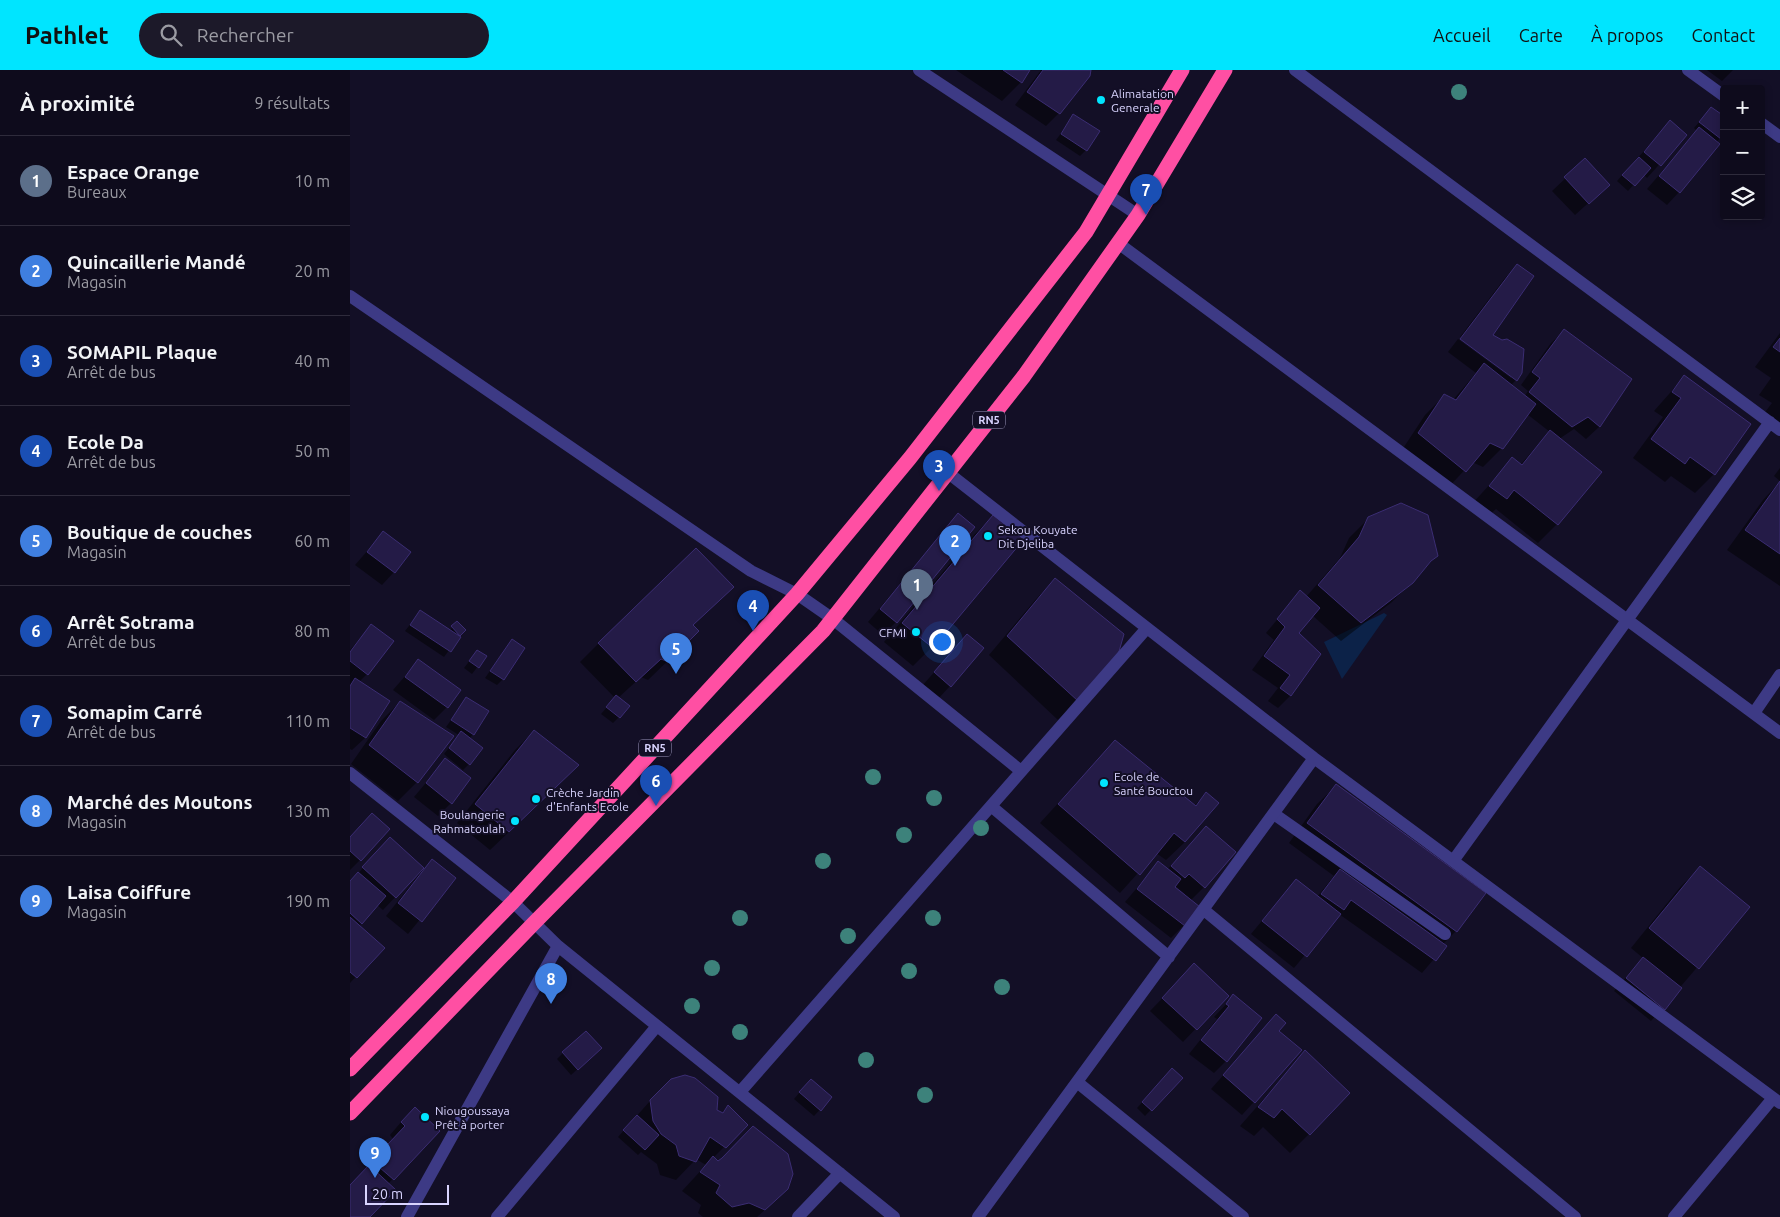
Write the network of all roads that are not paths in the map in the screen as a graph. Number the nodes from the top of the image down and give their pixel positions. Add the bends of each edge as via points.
1 (919, 70) edge
2 (1182, 70) edge
3 (1225, 70) edge
4 (1295, 70) edge
5 (1688, 70) edge
6 (1720, 93) edge
7 (1765, 126) edge
8 (1780, 137) edge
9 (1106, 196) junction
10 (1138, 215) junction
11 (1118, 243) junction
12 (350, 296) edge
13 (1775, 426) edge
14 (947, 472) junction
15 (798, 594) junction
16 (833, 619) junction
17 (1628, 620) junction
18 (1147, 628) junction
19 (1780, 675) edge
20 (1754, 713) junction
21 (1780, 732) edge
22 (1314, 758) junction
23 (1021, 772) junction
24 (350, 773) edge
25 (991, 806) junction
26 (1274, 814) junction
27 (1453, 861) junction
28 (513, 902) junction
29 (1204, 910) junction
30 (534, 923) junction
31 (1445, 934) dead end
32 (558, 946) junction
33 (1169, 956) junction
34 (657, 1026) junction
35 (350, 1069) edge
36 (1077, 1082) junction
37 (740, 1092) junction
38 (1776, 1100) edge
39 (350, 1113) edge
40 (840, 1173) junction
41 (407, 1217) edge
42 (497, 1217) edge
43 (798, 1217) edge
44 (894, 1217) edge
45 (978, 1217) edge
46 (1243, 1217) edge
47 (1575, 1217) edge
48 (1674, 1217) edge

1 - 9 street
2 - 9 highway, RN5
3 - 10 highway, RN5
4 - 13 street
5 - 6 street
7 - 8 street
9 - 10 street
9 - 15 highway, RN5 via 1086,232 994,352
10 - 11 highway, RN5
11 - 14 highway, RN5 via 1024,376
11 - 17 street
12 - 15 street via 751,571
13 - 17 street
14 - 16 highway, RN5
14 - 18 street
15 - 16 street
15 - 28 highway, RN5
16 - 23 street
16 - 30 highway, RN5
17 - 20 street
17 - 27 street
18 - 22 street
18 - 23 street
19 - 20 street
20 - 21 street
22 - 26 street
22 - 27 street
23 - 25 street
24 - 28 street
25 - 33 street
25 - 37 street
26 - 29 street
26 - 31 street
27 - 38 street
28 - 30 street
28 - 35 highway, RN5
29 - 33 street
29 - 47 street
30 - 32 street
30 - 39 highway, RN5
32 - 34 street
32 - 41 street
33 - 36 street
34 - 37 street
34 - 42 street
36 - 45 street
36 - 46 street
37 - 40 street
38 - 48 street
40 - 43 street
40 - 44 street

